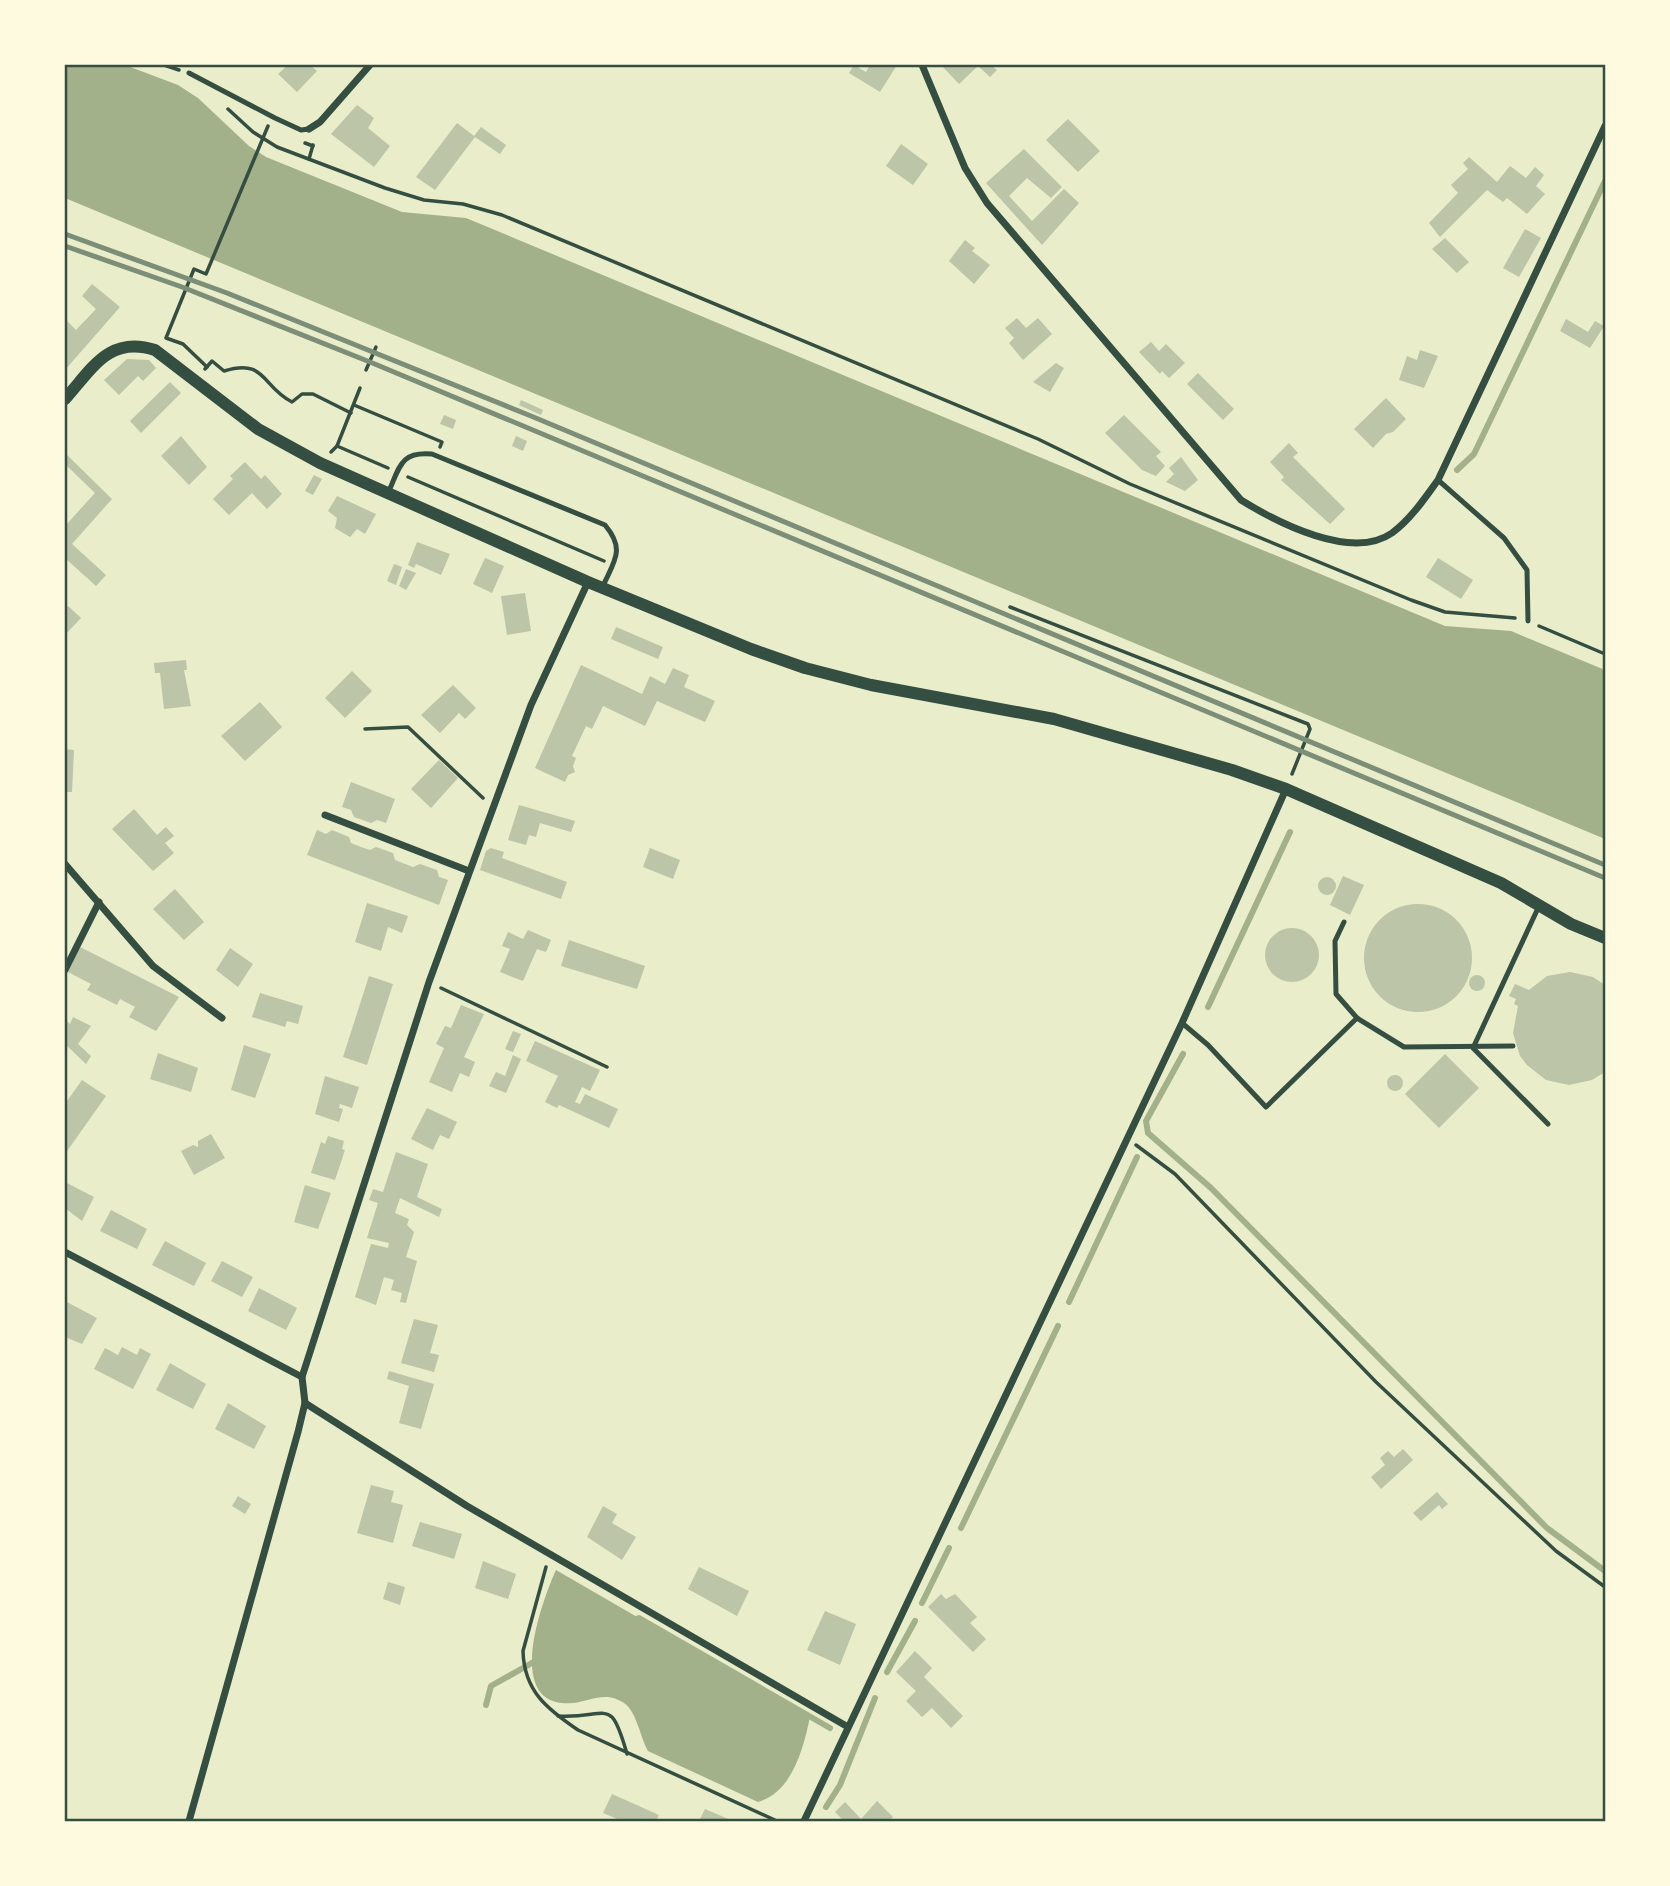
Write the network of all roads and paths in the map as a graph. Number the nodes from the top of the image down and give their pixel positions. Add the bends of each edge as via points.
1 (370, 65) edge
2 (922, 65) edge
3 (189, 73) dead end
4 (226, 107) dead end
5 (269, 125) dead end
6 (1605, 126) edge
7 (309, 129) junction
8 (309, 159) junction
9 (376, 347) dead end
10 (207, 367) junction
11 (366, 370) dead end
12 (193, 379) junction
13 (360, 388) dead end
14 (65, 399) edge
15 (354, 405) junction
16 (351, 413) junction
17 (337, 446) junction
18 (438, 456) junction
19 (320, 463) junction
20 (397, 472) junction
21 (1438, 480) junction
22 (388, 494) junction
23 (612, 565) junction
24 (588, 582) junction
25 (602, 588) junction
26 (1010, 607) dead end
27 (1528, 621) junction
28 (1605, 654) edge
29 (365, 729) dead end
30 (1286, 789) junction
31 (493, 806) junction
32 (325, 815) dead end
33 (65, 864) edge
34 (469, 871) junction
35 (99, 902) junction
36 (1539, 905) junction
37 (1344, 922) dead end
38 (1605, 938) edge
39 (65, 970) edge
40 (429, 982) junction
41 (222, 1018) dead end
42 (1357, 1018) junction
43 (1182, 1023) junction
44 (1513, 1046) dead end
45 (1473, 1048) junction
46 (607, 1067) dead end
47 (1548, 1124) dead end
48 (1125, 1138) junction
49 (65, 1252) edge
50 (302, 1377) junction
51 (305, 1403) junction
52 (550, 1554) junction
53 (1605, 1587) edge
54 (556, 1715) junction
55 (848, 1727) junction
56 (627, 1754) junction
57 (189, 1821) edge
58 (776, 1821) edge
59 (804, 1821) edge

1 - 7 street
2 - 21 street via 965,168 987,203 1241,500 1331,541 1368,543 1392,533
3 - 7 lane via 275,118
4 - 8 path via 253,132
5 - 10 path via 206,274 194,269 166,338 183,344
6 - 21 street
7 - 8 path via 313,146
8 - 27 path via 424,200 502,215 1411,600 1445,612
9 - 11 path
10 - 12 path
10 - 16 path via 212,361 224,371 243,365 261,372 277,394 292,402 302,394 313,394
12 - 14 street via 155,350 137,344 120,347 102,358
12 - 19 street via 258,429
13 - 15 path
15 - 16 path
15 - 18 path via 442,442
16 - 17 path
17 - 19 path
17 - 20 path
18 - 20 lane via 417,453 404,459
18 - 23 lane via 605,525 617,539
19 - 22 street
20 - 22 lane
20 - 23 path
21 - 27 lane via 1486,520 1527,570
22 - 24 street
23 - 25 lane
24 - 25 street
24 - 31 street via 531,705
25 - 30 street via 805,668 1054,719
26 - 30 path via 1308,724
27 - 28 path
29 - 31 path via 408,727
30 - 36 street via 1501,883
30 - 43 street
31 - 34 street
32 - 34 street
33 - 35 street
34 - 40 street
35 - 39 street
35 - 41 street via 153,966
36 - 38 street
36 - 45 lane
37 - 42 lane via 1335,941 1336,994
40 - 46 path
40 - 50 street
42 - 43 lane via 1266,1107
42 - 45 lane via 1404,1047
43 - 48 street
44 - 45 lane
45 - 47 lane
48 - 53 path via 1175,1174 1376,1382 1556,1551
48 - 55 street
49 - 50 street
50 - 51 street
51 - 52 street
51 - 57 street
52 - 54 path via 523,1651 530,1688
52 - 55 street
54 - 56 path
54 - 56 path via 613,1716 620,1724
55 - 59 street
56 - 58 path

